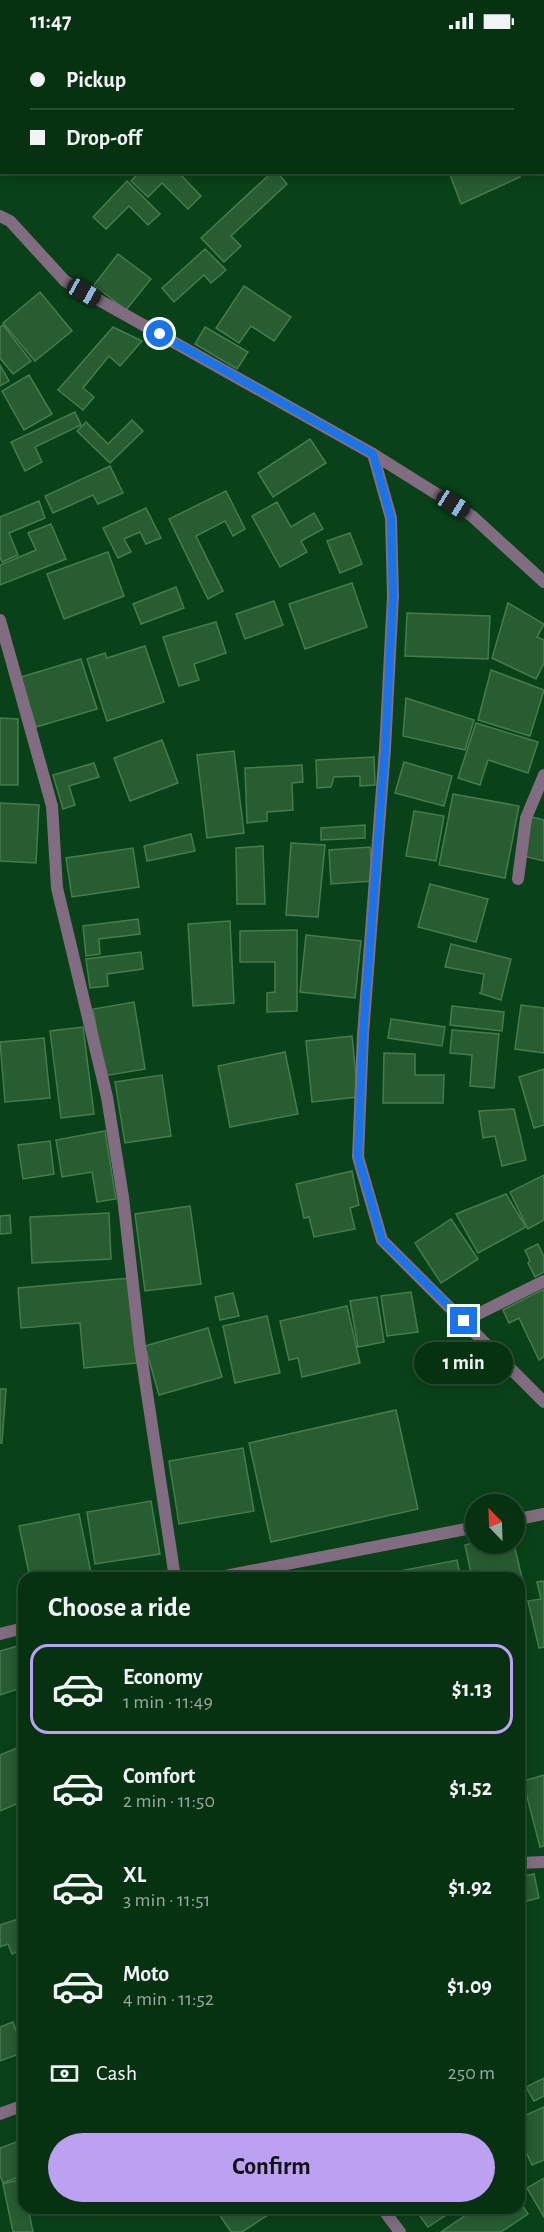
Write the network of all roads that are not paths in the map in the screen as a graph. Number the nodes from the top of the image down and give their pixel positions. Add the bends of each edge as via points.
1 (0, 216) edge
2 (373, 454) junction
3 (544, 582) edge
4 (0, 620) edge
5 (544, 775) edge
6 (518, 879) dead end
7 (544, 1281) edge
8 (464, 1321) junction
9 (544, 1402) edge
10 (544, 1514) edge
11 (525, 1518) edge
12 (465, 1529) edge
13 (174, 1572) edge
14 (246, 1572) edge
15 (18, 1630) edge
16 (0, 1634) edge
17 (544, 1862) edge
18 (525, 1863) edge
19 (18, 2107) edge
20 (0, 2114) edge
21 (386, 2214) edge
22 (400, 2232) edge

1 - 2 street via 10,221 64,281
2 - 3 street via 472,516
2 - 8 street via 391,518 393,596 358,1157 382,1240
4 - 13 street via 52,806 57,888 107,1097
5 - 6 street via 526,818
7 - 8 street
8 - 9 street
10 - 11 street
12 - 14 street
15 - 16 street
17 - 18 street
19 - 20 street
21 - 22 street

